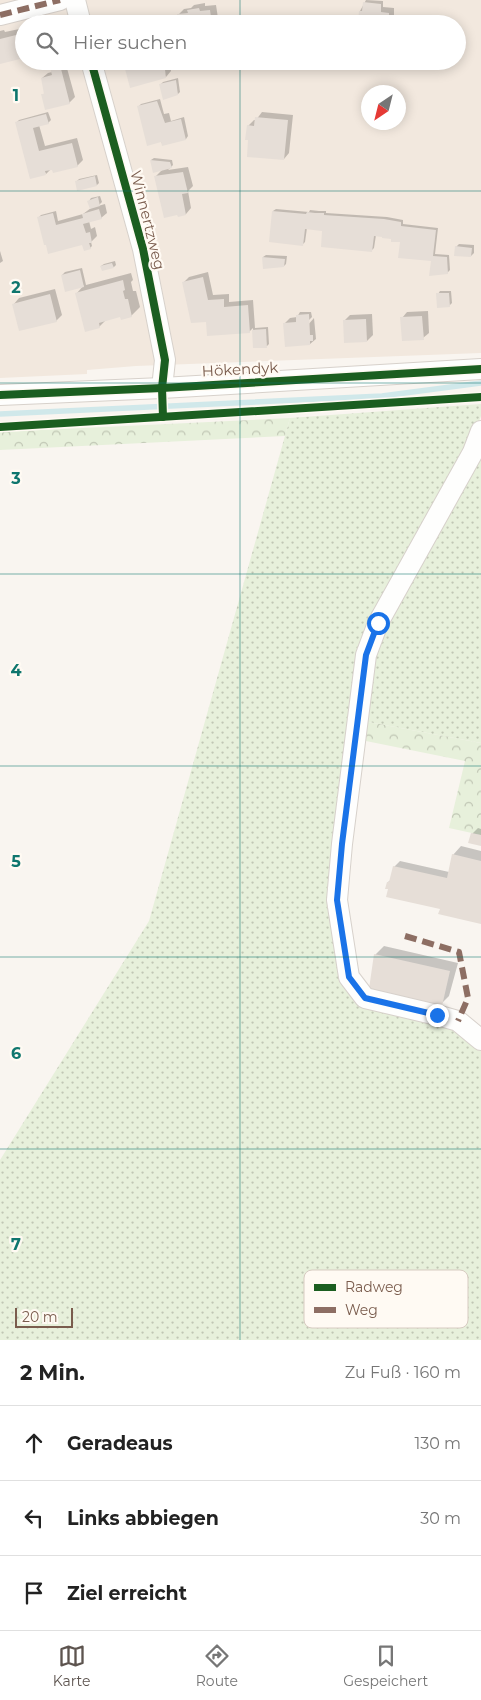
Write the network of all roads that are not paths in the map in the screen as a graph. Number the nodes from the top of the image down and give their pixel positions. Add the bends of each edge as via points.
1 (60, 0) edge
2 (75, 0) edge
3 (0, 14) edge
4 (79, 15) edge
5 (94, 70) edge
6 (481, 369) edge
7 (162, 388) junction
8 (0, 395) edge
9 (481, 431) edge
10 (481, 1040) edge

1 - 3 street
2 - 4 street
5 - 7 street, Winnertzweg via 143,249 165,360
6 - 7 street, Hökendyk
7 - 8 street, Hökendyk
9 - 10 street via 473,452 378,623 366,655 337,900 349,977 365,998 458,1022

